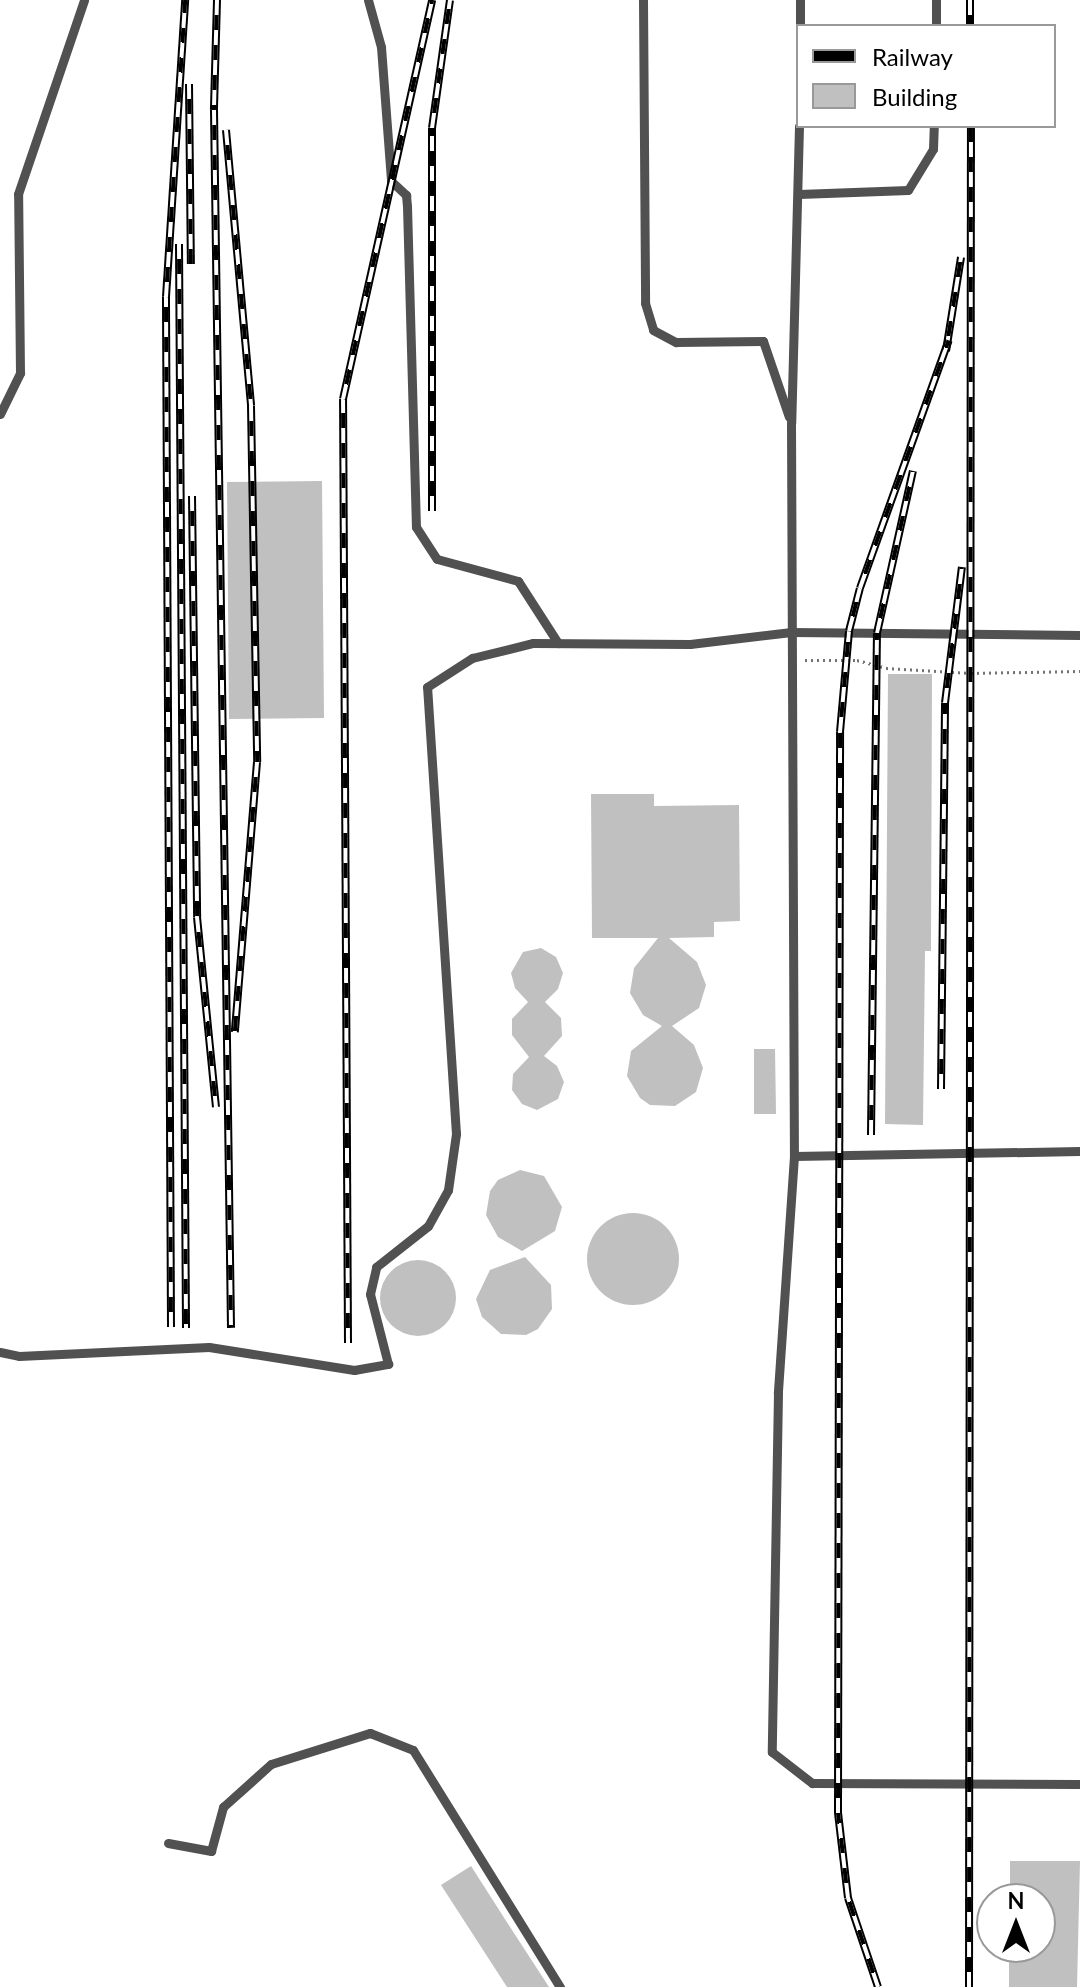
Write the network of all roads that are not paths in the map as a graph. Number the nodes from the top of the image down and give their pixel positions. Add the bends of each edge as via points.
1 (84, 0) edge
2 (368, 0) edge
3 (643, 0) edge
4 (800, 0) edge
5 (936, 0) edge
6 (800, 24) edge
7 (936, 24) edge
8 (799, 128) edge
9 (934, 128) edge
10 (799, 194) junction
11 (0, 414) edge
12 (791, 423) junction
13 (791, 632) junction
14 (1080, 635) edge
15 (558, 643) junction
16 (1080, 1151) edge
17 (794, 1156) junction
18 (0, 1352) edge
19 (1080, 1784) edge
20 (168, 1843) dead end
21 (560, 1987) edge

1 - 11 lane via 18,194 20,373
2 - 15 lane via 381,47 391,181 406,195 416,527 437,559 518,581
3 - 12 lane via 645,303 653,330 676,342 763,341
4 - 6 lane
5 - 7 lane
8 - 10 lane
9 - 10 lane via 933,149 908,190
10 - 12 lane
12 - 13 lane
13 - 14 lane
13 - 15 lane via 690,644
13 - 17 lane
15 - 18 lane via 533,643 472,658 427,687 456,1134 448,1190 428,1226 376,1267 370,1294 388,1364 354,1370 209,1347 19,1356
16 - 17 lane
17 - 19 lane via 778,1393 772,1752 812,1783
20 - 21 lane via 211,1851 223,1807 271,1764 370,1733 413,1750

